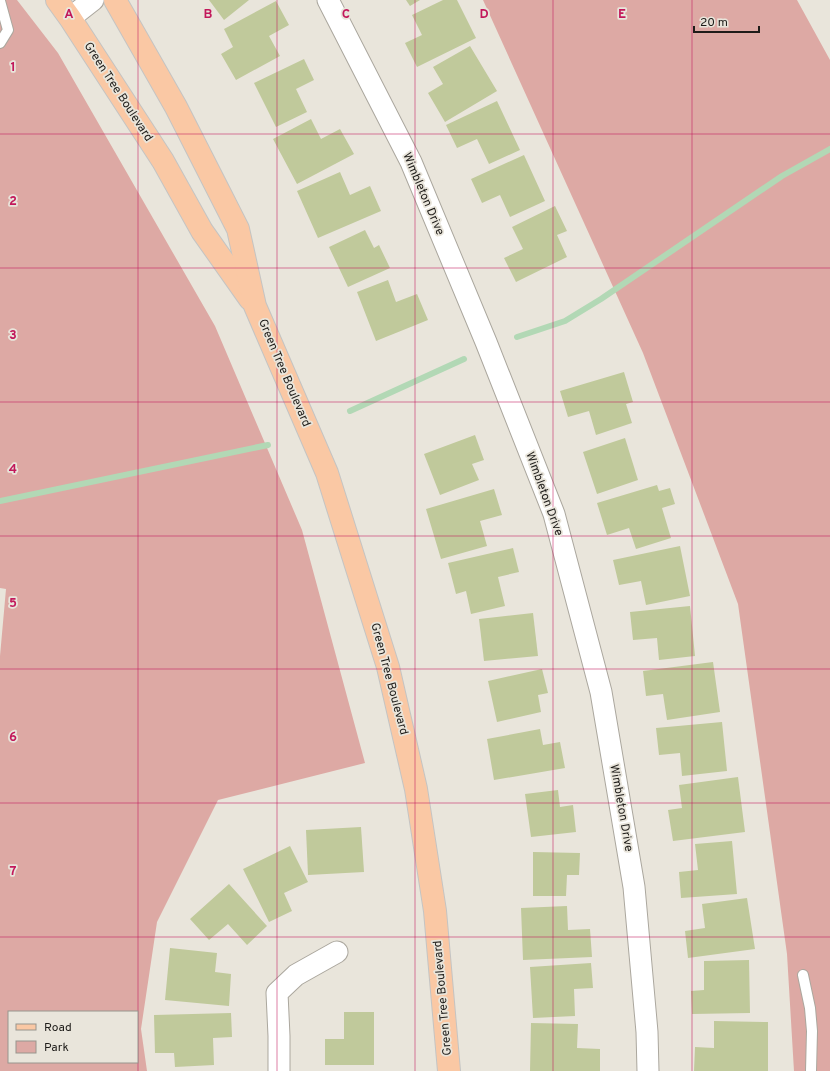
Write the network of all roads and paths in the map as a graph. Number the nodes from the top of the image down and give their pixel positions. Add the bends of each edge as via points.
1 (57, 0) edge
2 (94, 0) edge
3 (115, 0) edge
4 (328, 0) edge
5 (0, 2) edge
6 (70, 18) junction
7 (0, 43) edge
8 (255, 306) junction
9 (337, 952) dead end
10 (803, 974) dead end
11 (280, 1071) edge
12 (448, 1071) edge
13 (648, 1071) edge
14 (811, 1071) edge

1 - 6 main road, Green Tree Boulevard
2 - 6 street
3 - 8 main road, Green Tree Boulevard via 176,107 238,229
4 - 13 street, Wimbleton Drive via 411,162 554,514 601,692 634,887
5 - 7 lane via 8,30
6 - 8 main road, Green Tree Boulevard via 163,161 202,231
8 - 12 main road, Green Tree Boulevard via 327,473 388,667 416,789 435,911
9 - 11 street via 296,975 277,993
10 - 14 lane via 812,1031

